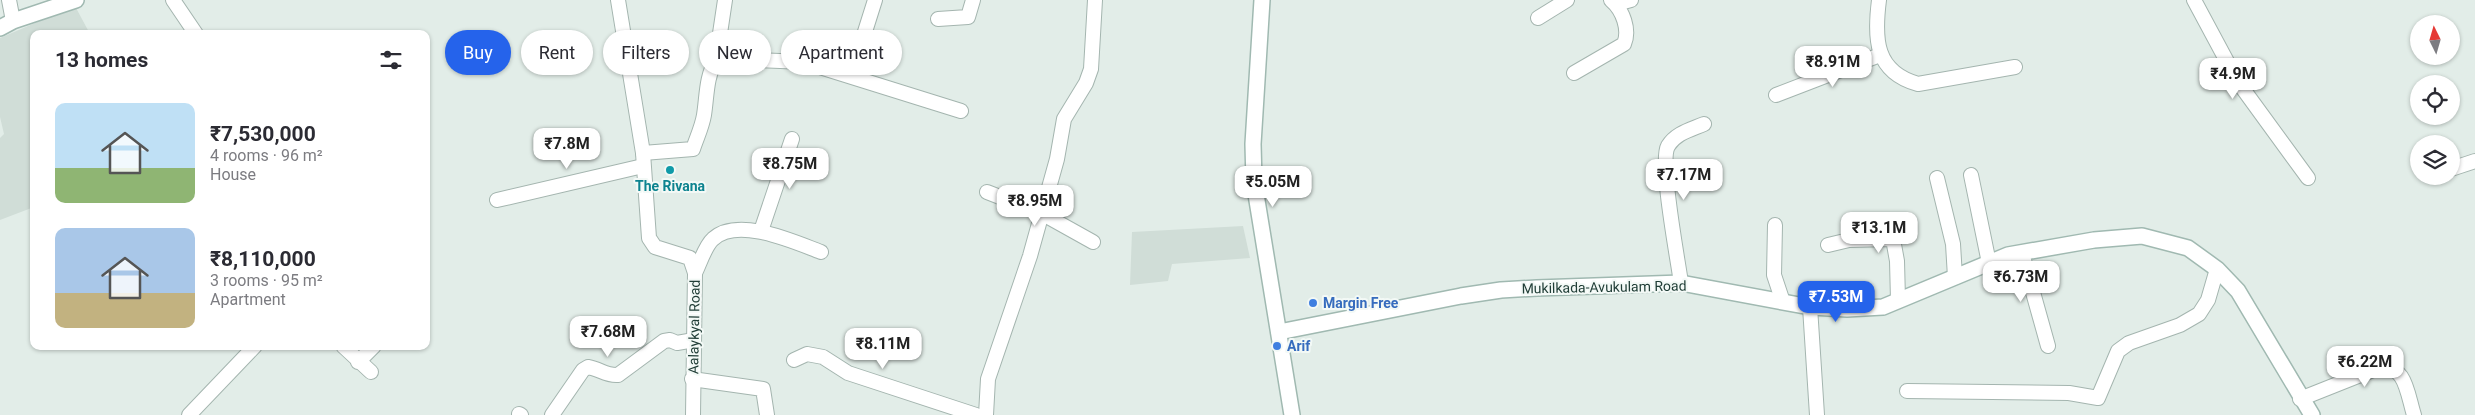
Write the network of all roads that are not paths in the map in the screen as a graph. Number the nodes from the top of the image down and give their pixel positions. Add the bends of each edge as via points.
1 (9, 0) edge
2 (76, 0) edge
3 (173, 0) edge
4 (618, 0) edge
5 (725, 0) edge
6 (875, 0) edge
7 (973, 0) edge
8 (1095, 0) edge
9 (1262, 0) edge
10 (1567, 0) edge
11 (1631, 0) edge
12 (1879, 0) edge
13 (2194, 0) edge
14 (1614, 2) edge
15 (1538, 18) dead end
16 (938, 19) dead end
17 (7, 25) edge
18 (193, 30) edge
19 (720, 30) edge
20 (1880, 55) junction
21 (771, 61) edge
22 (2015, 67) dead end
23 (1574, 73) dead end
24 (710, 75) edge
25 (851, 76) junction
26 (1776, 95) dead end
27 (962, 111) dead end
28 (1704, 124) dead end
29 (792, 139) dead end
30 (643, 159) junction
31 (2475, 161) edge
32 (2460, 165) edge
33 (1971, 176) dead end
34 (1937, 178) dead end
35 (2308, 178) dead end
36 (987, 192) dead end
37 (497, 200) dead end
38 (1041, 214) junction
39 (1775, 225) dead end
40 (761, 231) junction
41 (1093, 242) dead end
42 (1828, 245) dead end
43 (821, 252) dead end
44 (2022, 253) junction
45 (697, 257) junction
46 (1990, 263) junction
47 (2217, 269) junction
48 (1955, 277) junction
49 (1681, 283) junction
50 (1898, 300) junction
51 (1783, 302) junction
52 (1810, 307) junction
53 (1279, 332) junction
54 (694, 340) junction
55 (2048, 346) dead end
56 (251, 350) edge
57 (346, 350) edge
58 (370, 350) edge
59 (794, 360) dead end
60 (358, 362) junction
61 (371, 372) dead end
62 (692, 379) junction
63 (1907, 391) dead end
64 (2300, 399) junction
65 (189, 415) edge
66 (552, 415) edge
67 (694, 415) edge
68 (767, 415) edge
69 (976, 415) edge
70 (986, 415) edge
71 (1292, 415) edge
72 (1818, 415) edge
73 (2312, 415) edge
74 (2414, 415) edge

1 - 17 street
2 - 17 main road
3 - 18 street
4 - 30 street
5 - 19 street
6 - 25 street
7 - 16 street via 968,16
8 - 38 street via 1091,69 1064,119
9 - 53 main road via 1253,144 1254,182
10 - 15 street
11 - 14 street
12 - 20 street via 1876,23
13 - 35 street via 2238,82
14 - 23 street via 1627,27 1624,44
20 - 22 street via 1890,70 1903,80 1918,84
20 - 26 street
21 - 25 street via 804,62
24 - 30 street via 700,131 692,149
25 - 27 street
28 - 49 street via 1677,136 1667,147 1668,193
29 - 40 street
30 - 37 street
30 - 45 street via 649,238 656,247
31 - 32 street
33 - 46 street
34 - 48 street via 1953,244
36 - 38 street
38 - 41 street
38 - 70 street via 988,379
39 - 51 street via 1774,275
40 - 43 street
40 - 45 street via 719,234
42 - 50 street via 1849,240 1892,239 1897,261
44 - 46 main road, Mukilkada-Avukulam Road
44 - 47 main road, Mukilkada-Avukulam Road via 2094,240 2142,236 2188,248
44 - 55 street
45 - 54 street, Aalaykyal Road
46 - 48 main road, Mukilkada-Avukulam Road
47 - 63 street via 2208,300 2199,314 2129,343 2118,351 2098,398 2068,393
47 - 64 main road, Mukilkada-Avukulam Road via 2238,291
48 - 50 main road, Mukilkada-Avukulam Road
49 - 51 main road, Mukilkada-Avukulam Road
49 - 53 main road, Mukilkada-Avukulam Road via 1501,290
50 - 52 main road, Mukilkada-Avukulam Road via 1883,306 1847,309
51 - 52 main road, Mukilkada-Avukulam Road
52 - 72 street
53 - 71 main road
54 - 62 street, Aalaykyal Road
54 - 66 street via 664,341 618,375 609,376 588,367
56 - 65 street
57 - 60 street
58 - 60 street
59 - 69 street via 807,354 823,358 848,373
60 - 61 street
62 - 67 street, Aalaykyal Road
62 - 68 street via 763,388
64 - 73 main road, Mukilkada-Avukulam Road
64 - 74 street via 2387,366 2396,368 2401,375

